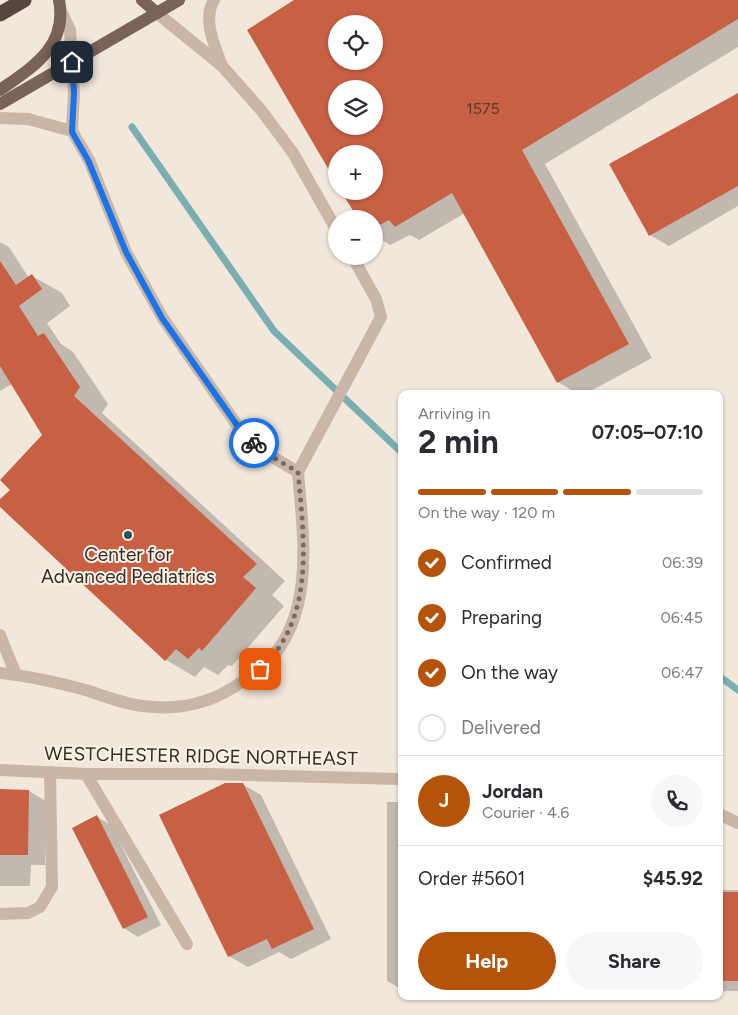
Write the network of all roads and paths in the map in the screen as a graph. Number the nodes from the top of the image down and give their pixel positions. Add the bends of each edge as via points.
1 (24, 0) edge
2 (59, 0) edge
3 (142, 0) edge
4 (179, 0) edge
5 (214, 0) edge
6 (62, 13) junction
7 (0, 14) edge
8 (157, 14) junction
9 (72, 62) junction
10 (222, 66) junction
11 (0, 90) edge
12 (0, 104) edge
13 (0, 118) edge
14 (72, 132) junction
15 (328, 215) edge
16 (357, 265) edge
17 (298, 472) junction
18 (0, 634) edge
19 (0, 673) edge
20 (16, 674) junction
21 (0, 770) edge
22 (50, 772) junction
23 (86, 774) junction
24 (398, 779) edge
25 (723, 816) edge
26 (738, 822) edge
27 (0, 914) edge
28 (187, 944) dead end

1 - 7 highway
2 - 6 main road
3 - 8 main road
4 - 8 main road
5 - 10 street via 209,8 211,37
6 - 9 street via 70,30
6 - 11 main road via 53,45 38,63
8 - 9 main road
8 - 10 street
9 - 12 main road
9 - 14 street
10 - 15 street via 293,154
13 - 14 street via 28,119
14 - 17 street via 88,160 126,252 162,318 239,428 264,452
16 - 17 street via 376,299 381,317
17 - 20 street via 303,529 302,583 296,615 282,643 254,674 202,703 165,708 124,703
18 - 20 street
19 - 20 street
21 - 22 street, WESTCHESTER RIDGE NORTHEAST
22 - 23 street, WESTCHESTER RIDGE NORTHEAST
22 - 27 street via 52,887 40,906 28,913
23 - 24 street, WESTCHESTER RIDGE NORTHEAST
23 - 28 street
25 - 26 street

